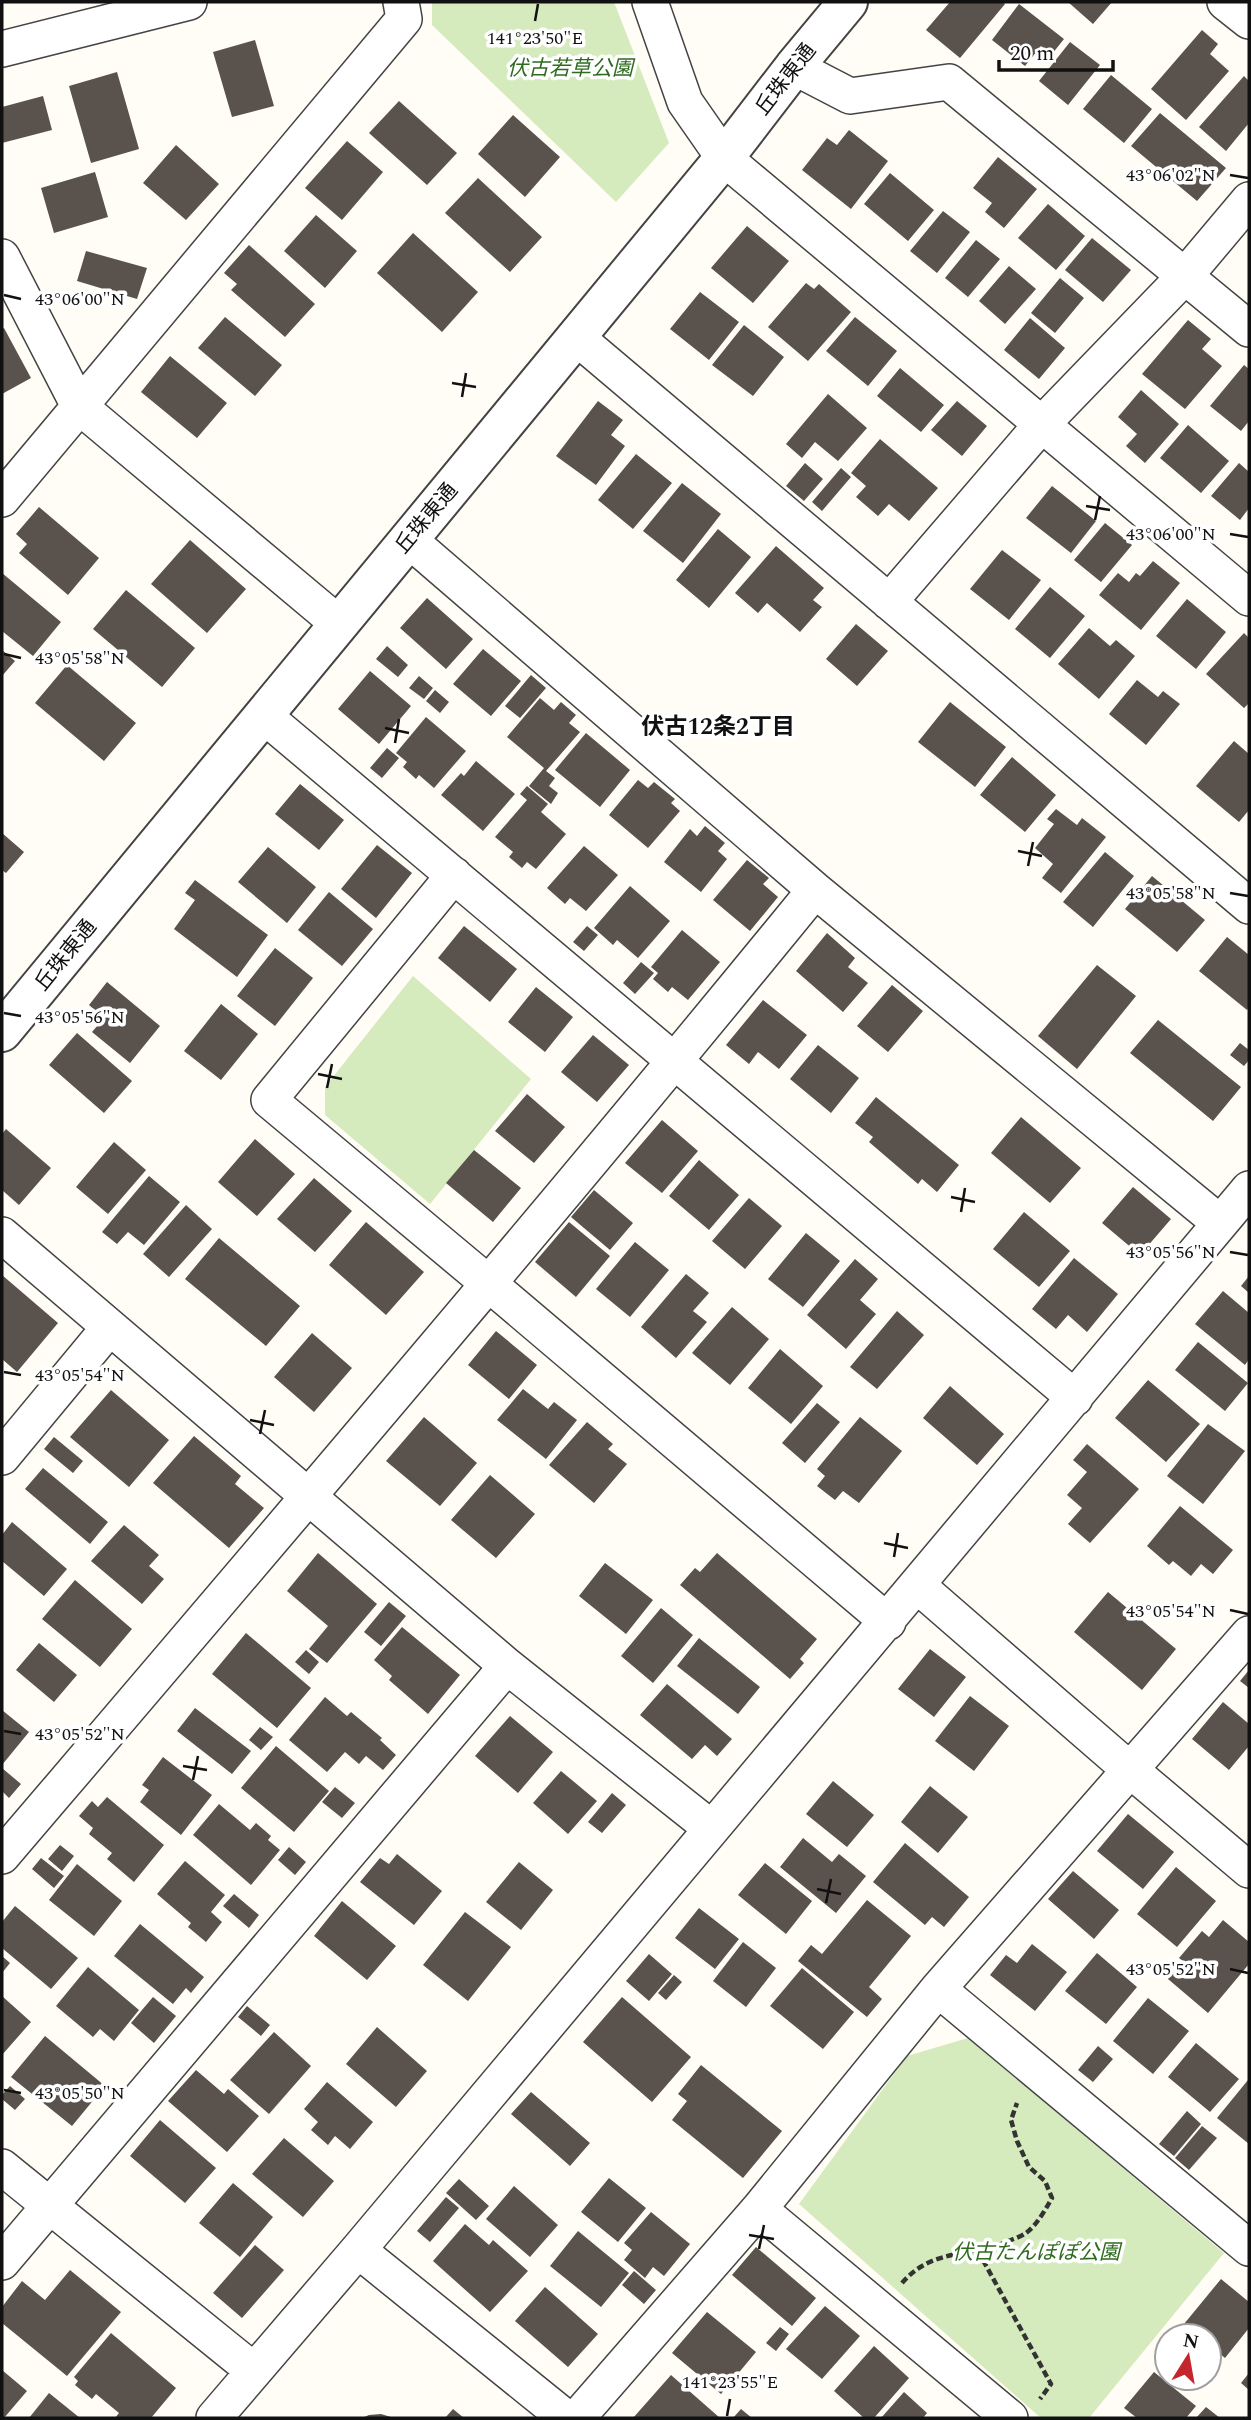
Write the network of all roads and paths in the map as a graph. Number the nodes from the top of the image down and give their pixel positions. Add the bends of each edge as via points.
1 (189, 2) edge
2 (401, 2) edge
3 (650, 2) edge
4 (848, 2) edge
5 (1226, 2) edge
6 (1249, 22) edge
7 (2, 49) edge
8 (794, 67) junction
9 (724, 158) junction
10 (1249, 200) edge
11 (2, 257) edge
12 (1185, 276) junction
13 (1249, 329) edge
14 (576, 337) junction
15 (79, 406) junction
16 (1042, 424) junction
17 (2, 499) edge
18 (408, 539) junction
19 (1249, 598) edge
20 (889, 603) junction
21 (340, 624) junction
22 (263, 715) junction
23 (454, 875) junction
24 (815, 890) junction
25 (1249, 906) edge
26 (2, 1032) edge
27 (675, 1062) junction
28 (1249, 1189) edge
29 (1220, 1223) junction
30 (2, 1235) edge
31 (488, 1283) junction
32 (109, 1328) junction
33 (1075, 1398) junction
34 (2, 1457) edge
35 (309, 1497) junction
36 (918, 1586) junction
37 (888, 1622) junction
38 (1249, 1634) edge
39 (507, 1666) junction
40 (1130, 1771) junction
41 (711, 1828) junction
42 (2, 1856) edge
43 (1249, 1870) edge
44 (938, 1989) junction
45 (1021, 2097) dead end
46 (2, 2167) edge
47 (49, 2207) junction
48 (759, 2209) junction
49 (1249, 2248) edge
50 (358, 2250) junction
51 (978, 2251) junction
52 (2, 2262) edge
53 (899, 2287) dead end
54 (254, 2371) junction
55 (1024, 2410) edge
56 (214, 2418) edge
57 (566, 2418) edge
58 (578, 2418) edge

1 - 7 street
2 - 15 street via 404,19
3 - 9 street via 685,102
4 - 8 street, 丘珠東通
5 - 6 street
8 - 9 street, 丘珠東通
8 - 12 street via 850,96 949,82
9 - 14 street, 丘珠東通
9 - 16 street
10 - 12 street
11 - 15 street
12 - 13 street
12 - 16 street
14 - 18 street, 丘珠東通
14 - 20 street
15 - 17 street
15 - 21 street
16 - 19 street
16 - 20 street
18 - 21 street, 丘珠東通
18 - 24 street
20 - 25 street
21 - 22 street, 丘珠東通
22 - 23 street
22 - 26 street, 丘珠東通
23 - 27 street
23 - 31 street via 269,1100
24 - 27 street
24 - 29 street
27 - 31 street
27 - 33 street
28 - 29 street
29 - 33 street
30 - 32 street
31 - 35 street
31 - 37 street
32 - 34 street
32 - 35 street
33 - 36 street
35 - 39 street
35 - 42 street
36 - 37 street
36 - 40 street
37 - 41 street
38 - 40 street
39 - 41 street
39 - 47 street
40 - 43 street
40 - 44 street
41 - 50 street
44 - 48 street
44 - 49 street
45 - 51 path via 1011,2120 1017,2141 1052,2198 1026,2234
46 - 47 street
47 - 52 street
47 - 54 street
48 - 55 street
48 - 58 street
50 - 54 street
50 - 57 street
51 - 53 path via 934,2258 912,2271
51 - 55 path via 1051,2384
54 - 56 street

